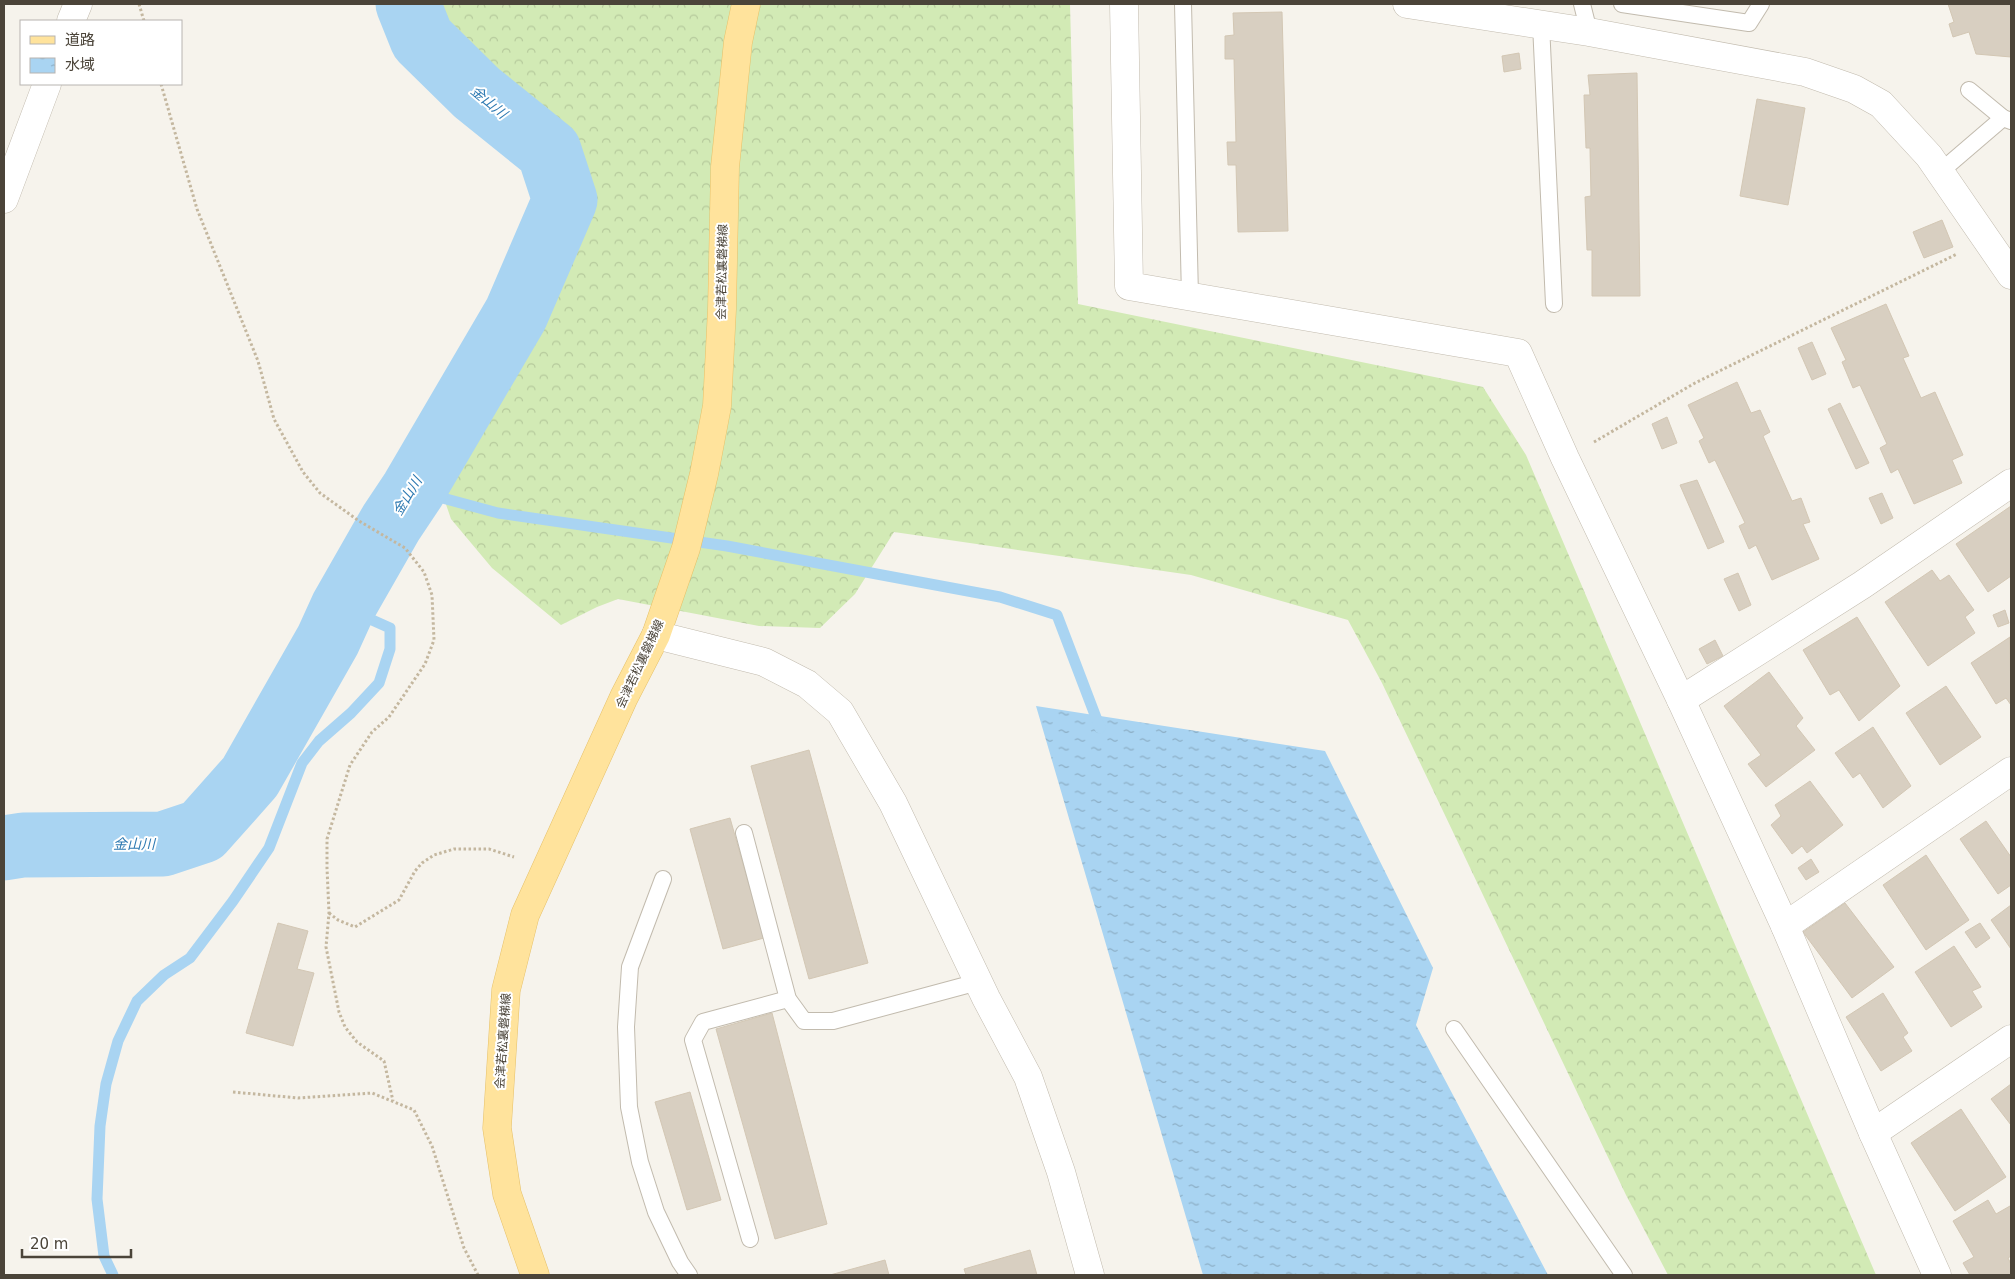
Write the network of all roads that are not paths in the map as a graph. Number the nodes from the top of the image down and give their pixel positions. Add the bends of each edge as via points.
1 (78, 4) edge
2 (746, 4) edge
3 (1124, 4) edge
4 (1184, 4) edge
5 (1407, 4) edge
6 (1582, 4) edge
7 (1622, 4) edge
8 (1761, 4) edge
9 (71, 20) edge
10 (1541, 24) junction
11 (1589, 32) junction
12 (47, 85) edge
13 (1969, 90) dead end
14 (2007, 120) edge
15 (1940, 172) junction
16 (4, 199) edge
17 (2011, 275) edge
18 (1190, 296) junction
19 (1554, 304) dead end
20 (2011, 483) edge
21 (656, 634) junction
22 (1681, 700) junction
23 (2011, 771) edge
24 (744, 834) dead end
25 (663, 879) dead end
26 (1785, 926) junction
27 (978, 982) junction
28 (788, 999) junction
29 (1454, 1029) dead end
30 (2011, 1039) edge
31 (1873, 1133) junction
32 (750, 1239) dead end
33 (535, 1275) edge
34 (689, 1275) edge
35 (1090, 1275) edge
36 (1624, 1275) edge
37 (1937, 1275) edge

1 - 9 street
2 - 21 main road, 会津若松裏磐梯線 via 738,42 725,167 717,406 686,548
3 - 18 street via 1129,286
4 - 18 lane
5 - 10 street
6 - 11 lane
7 - 8 lane via 1749,24
10 - 11 street
10 - 19 lane
11 - 15 street via 1805,72 1854,89 1880,104
12 - 16 street
13 - 14 lane
14 - 15 lane
15 - 17 street
18 - 22 street via 1518,353
20 - 22 street via 1862,585
21 - 27 street via 764,662 807,684 840,712 892,803
21 - 33 main road, 会津若松裏磐梯線 via 524,915 506,990 497,1128 508,1194
22 - 26 street
23 - 26 street
24 - 28 lane
25 - 34 lane via 630,967 626,1027 629,1107 640,1162 656,1212
26 - 31 street
27 - 28 lane via 834,1021 804,1020
27 - 35 street via 1028,1077 1061,1172
28 - 32 lane via 703,1022 693,1040
29 - 36 lane
30 - 31 street
31 - 37 street

